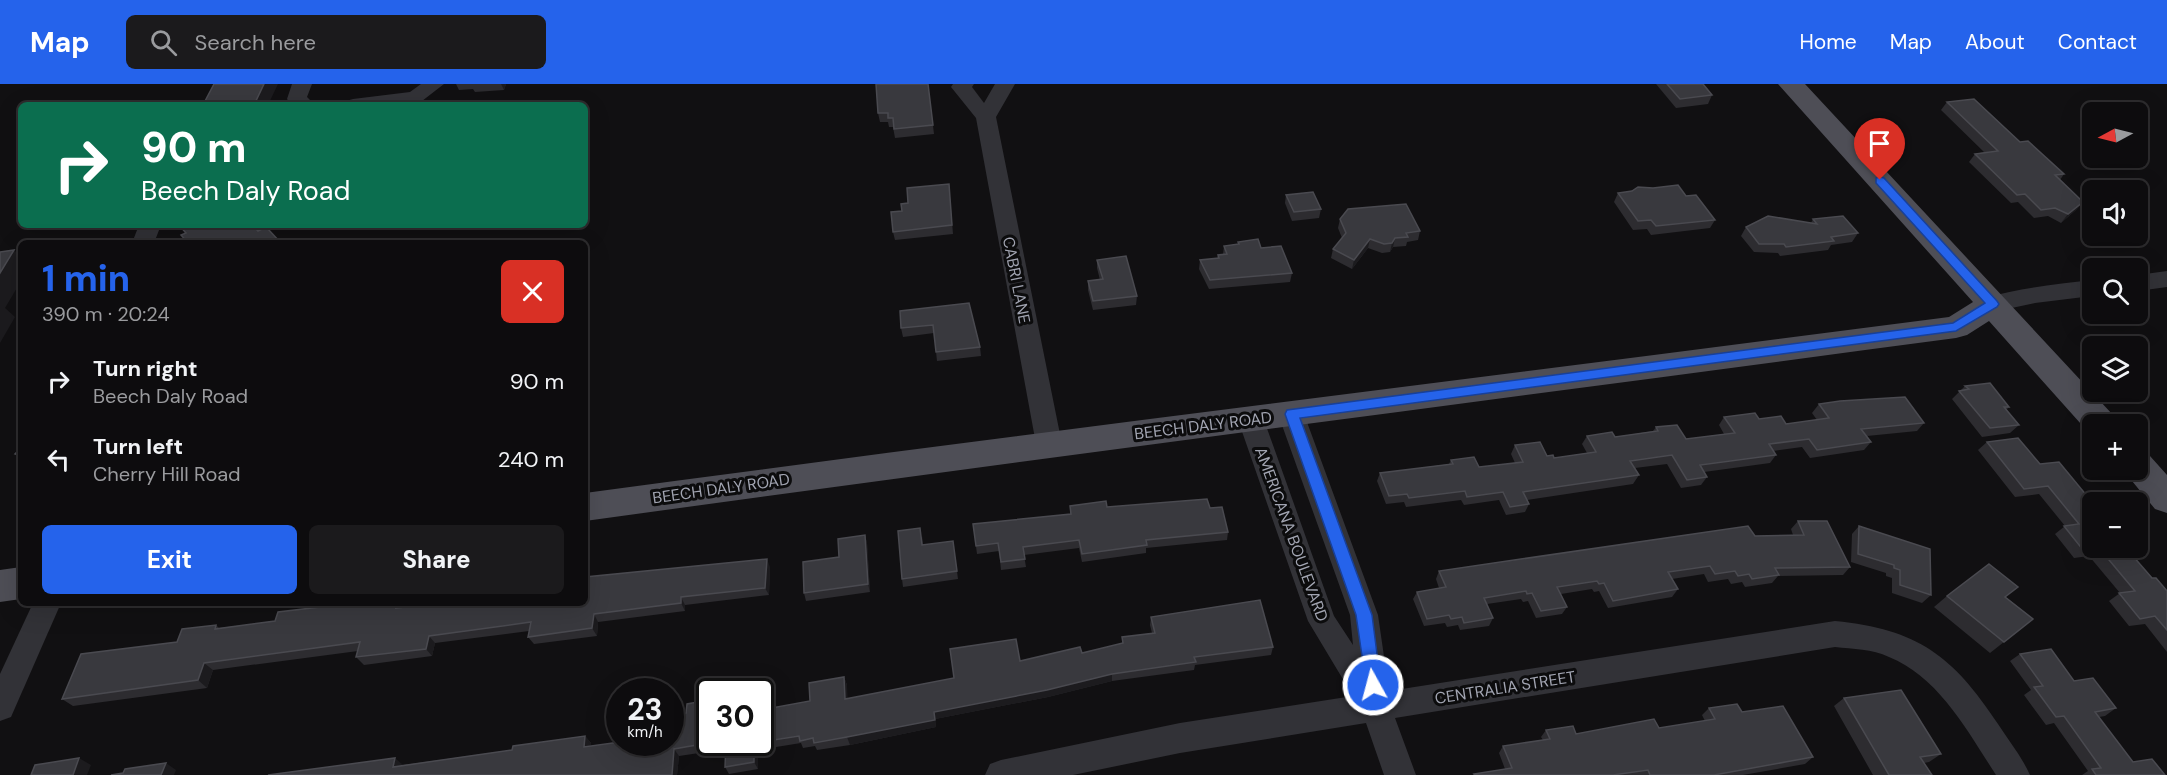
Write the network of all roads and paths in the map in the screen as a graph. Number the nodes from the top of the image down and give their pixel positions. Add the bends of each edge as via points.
1 (302, 84) edge
2 (355, 84) edge
3 (434, 84) edge
4 (964, 84) edge
5 (1005, 84) edge
6 (1791, 84) edge
7 (301, 102) edge
8 (346, 102) edge
9 (376, 102) edge
10 (986, 117) junction
11 (2167, 279) edge
12 (2148, 282) edge
13 (2082, 289) edge
14 (1993, 304) junction
15 (1292, 414) junction
16 (2092, 414) edge
17 (1251, 420) junction
18 (1049, 444) junction
19 (2148, 477) edge
20 (2167, 498) edge
21 (588, 507) edge
22 (18, 583) edge
23 (0, 586) edge
24 (46, 606) edge
25 (0, 707) edge
26 (1376, 708) junction
27 (1001, 775) edge
28 (1400, 775) edge
29 (2014, 775) edge

1 - 7 street via 297,99
2 - 8 street
3 - 9 street via 415,97
4 - 10 street, CABRI LANE via 961,87
5 - 10 street
6 - 14 main road
10 - 18 street, CABRI LANE
11 - 12 street
13 - 14 street
14 - 15 main road, BEECH DALY ROAD via 1956,327
14 - 16 main road
15 - 17 main road, BEECH DALY ROAD
15 - 26 street, AMERICANA BOULEVARD via 1364,615
17 - 18 main road, BEECH DALY ROAD
17 - 26 street, AMERICANA BOULEVARD via 1322,621
18 - 21 main road, BEECH DALY ROAD
19 - 20 main road
22 - 23 main road
24 - 25 street
26 - 27 street, CENTRALIA STREET via 1180,738
26 - 28 street, AMERICANA BOULEVARD
26 - 29 street, CENTRALIA STREET via 1835,634 1861,634 1902,647 1926,661 1958,691

